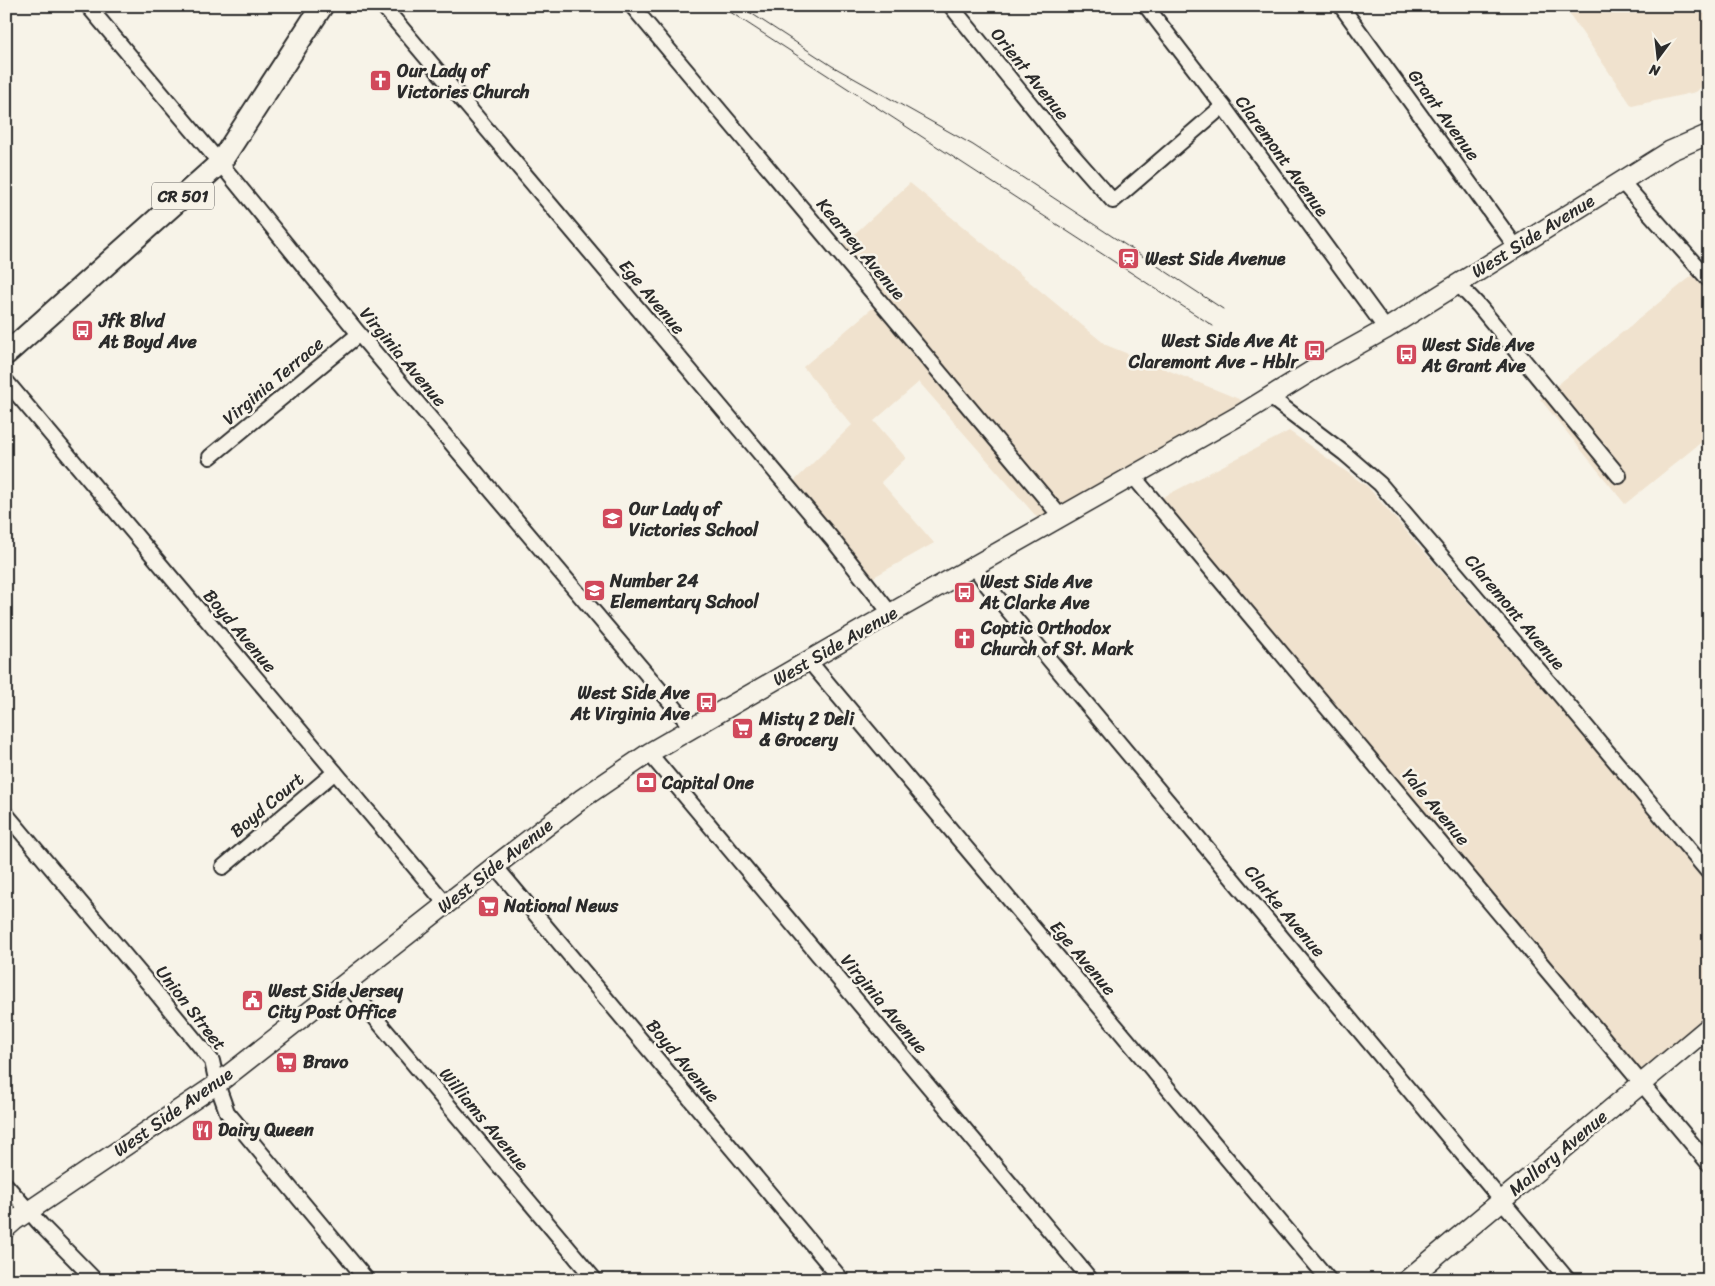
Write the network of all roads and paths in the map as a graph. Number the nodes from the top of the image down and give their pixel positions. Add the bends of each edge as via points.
1 (88, 6) edge
2 (322, 6) edge
3 (383, 6) edge
4 (632, 6) edge
5 (951, 6) edge
6 (1146, 6) edge
7 (1341, 6) edge
8 (1223, 106) junction
9 (1709, 134) edge
10 (220, 163) junction
11 (1622, 182) junction
12 (1516, 247) junction
13 (1709, 280) edge
14 (1458, 283) junction
15 (1386, 329) junction
16 (359, 334) junction
17 (6, 354) edge
18 (6, 381) edge
19 (1270, 397) junction
20 (210, 457) dead end
21 (1133, 476) junction
22 (1619, 476) dead end
23 (1061, 516) junction
24 (974, 566) junction
25 (890, 614) junction
26 (809, 661) junction
27 (693, 728) junction
28 (649, 753) junction
29 (335, 772) junction
30 (6, 814) edge
31 (495, 866) junction
32 (223, 867) dead end
33 (1709, 873) edge
34 (446, 904) junction
35 (345, 982) junction
36 (1709, 1027) edge
37 (1642, 1082) junction
38 (217, 1084) junction
39 (1709, 1164) edge
40 (6, 1185) edge
41 (1503, 1200) junction
42 (30, 1211) junction
43 (6, 1228) edge
44 (95, 1280) edge
45 (368, 1280) edge
46 (595, 1280) edge
47 (842, 1280) edge
48 (1091, 1280) edge
49 (1329, 1280) edge
50 (1407, 1280) edge
51 (1568, 1280) edge

1 - 10 street, Virginia Avenue
2 - 10 main road, CR 501
3 - 25 street, Ege Avenue via 832,539
4 - 23 street, Kearney Avenue
5 - 8 street, Orient Avenue via 1060,142 1113,201
6 - 8 street, Claremont Avenue
7 - 12 street, Grant Avenue
8 - 15 street, Claremont Avenue
9 - 11 main road, West Side Avenue via 1670,151
10 - 16 street, Virginia Avenue
10 - 17 main road, CR 501
11 - 12 main road, West Side Avenue
11 - 13 street
12 - 14 main road, West Side Avenue
14 - 15 main road, West Side Avenue
14 - 22 street
15 - 19 main road, West Side Avenue
16 - 20 street, Virginia Terrace
16 - 27 street, Virginia Avenue
18 - 29 street, Boyd Avenue
19 - 21 main road, West Side Avenue
19 - 33 street, Claremont Avenue via 1380,484
21 - 23 main road, West Side Avenue
21 - 37 street, Yale Avenue
23 - 24 main road, West Side Avenue
24 - 25 main road, West Side Avenue
24 - 41 street, Clarke Avenue
25 - 26 main road, West Side Avenue
26 - 27 main road, West Side Avenue
26 - 49 street, Ege Avenue
27 - 28 main road, West Side Avenue
28 - 31 main road, West Side Avenue
28 - 48 street, Virginia Avenue
29 - 32 street, Boyd Court
29 - 34 street, Boyd Avenue
30 - 38 street, Union Street via 212,1061
31 - 34 main road, West Side Avenue
31 - 47 street, Boyd Avenue
34 - 35 main road, West Side Avenue
35 - 38 main road, West Side Avenue
35 - 46 street, Williams Avenue
36 - 37 main road, Mallory Avenue
37 - 39 street, Yale Avenue
37 - 41 main road, Mallory Avenue
38 - 42 main road, West Side Avenue
38 - 45 street, Union Street via 227,1112
40 - 42 street
41 - 50 main road, Mallory Avenue
41 - 51 street, Clarke Avenue
42 - 43 main road, West Side Avenue
42 - 44 street

